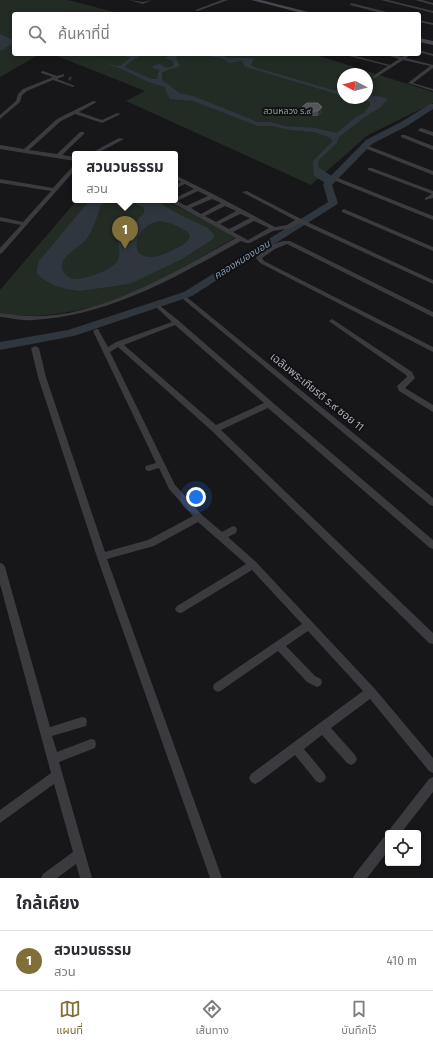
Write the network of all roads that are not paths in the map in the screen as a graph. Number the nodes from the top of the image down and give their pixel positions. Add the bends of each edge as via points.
1 (131, 0) edge
2 (150, 0) edge
3 (226, 0) edge
4 (254, 0) edge
5 (260, 0) edge
6 (417, 0) edge
7 (385, 2) edge
8 (361, 3) dead end
9 (433, 4) edge
10 (405, 5) junction
11 (377, 7) dead end
12 (400, 8) dead end
13 (371, 9) junction
14 (422, 9) junction
15 (197, 10) dead end
16 (300, 12) edge
17 (310, 12) edge
18 (386, 12) edge
19 (417, 12) edge
20 (433, 12) edge
21 (433, 18) edge
22 (421, 21) edge
23 (425, 22) junction
24 (433, 24) edge
25 (421, 40) edge
26 (431, 42) edge
27 (421, 46) edge
28 (421, 52) edge
29 (433, 55) edge
30 (351, 56) edge
31 (394, 56) edge
32 (406, 56) edge
33 (402, 58) junction
34 (391, 66) junction
35 (433, 66) edge
36 (43, 72) dead end
37 (62, 75) dead end
38 (375, 77) dead end
39 (56, 79) junction
40 (67, 84) junction
41 (74, 86) tunnel mouth
42 (433, 90) edge
43 (95, 102) dead end
44 (74, 112) junction
45 (119, 114) dead end
46 (0, 118) edge
47 (421, 130) dead end
48 (82, 133) dead end
49 (433, 134) edge
50 (403, 136) dead end
51 (121, 139) dead end
52 (0, 147) edge
53 (369, 148) dead end
54 (433, 148) edge
55 (25, 151) junction
56 (98, 151) edge
57 (58, 156) junction
58 (72, 158) edge
59 (370, 169) dead end
60 (72, 170) edge
61 (433, 173) edge
62 (178, 178) edge
63 (338, 180) dead end
64 (0, 181) edge
65 (186, 182) junction
66 (178, 186) edge
67 (198, 189) junction
68 (54, 190) junction
69 (245, 192) dead end
70 (433, 194) edge
71 (213, 196) junction
72 (178, 198) edge
73 (428, 199) dead end
74 (176, 203) edge
75 (226, 203) junction
76 (187, 208) junction
77 (240, 211) junction
78 (344, 211) dead end
79 (201, 216) junction
80 (255, 218) junction
81 (433, 218) edge
82 (0, 219) edge
83 (303, 222) junction
84 (25, 224) junction
85 (216, 224) junction
86 (272, 229) junction
87 (230, 231) junction
88 (241, 238) junction
89 (433, 249) edge
90 (0, 252) edge
91 (433, 282) edge
92 (186, 299) dead end
93 (159, 306) dead end
94 (0, 315) edge
95 (433, 315) edge
96 (332, 321) dead end
97 (177, 322) junction
98 (96, 330) dead end
99 (119, 344) junction
100 (36, 348) dead end
101 (433, 350) edge
102 (106, 351) junction
103 (268, 404) junction
104 (433, 409) edge
105 (215, 429) junction
106 (161, 464) junction
107 (149, 468) dead end
108 (433, 503) edge
109 (199, 517) junction
110 (233, 530) dead end
111 (221, 537) junction
112 (433, 545) edge
113 (102, 557) junction
114 (253, 565) junction
115 (0, 567) edge
116 (180, 609) dead end
117 (308, 625) junction
118 (433, 640) edge
119 (279, 645) junction
120 (317, 682) dead end
121 (218, 687) dead end
122 (370, 692) junction
123 (82, 722) dead end
124 (322, 728) junction
125 (46, 732) junction
126 (91, 744) dead end
127 (296, 748) junction
128 (53, 759) junction
129 (351, 759) dead end
130 (433, 767) edge
131 (58, 775) junction
132 (320, 777) dead end
133 (255, 778) dead end
134 (433, 783) edge
135 (0, 817) edge
136 (396, 830) edge
137 (385, 845) edge
138 (80, 854) junction
139 (47, 878) edge
140 (86, 878) edge
141 (216, 878) edge
142 (359, 878) edge

1 - 2 street via 143,3
3 - 15 street
4 - 16 main road
5 - 17 main road
6 - 9 street
7 - 10 street
8 - 13 street via 353,5
10 - 12 street
10 - 14 street
11 - 13 street
13 - 18 street
14 - 19 street
14 - 20 street
21 - 23 street
22 - 23 street
23 - 24 street
25 - 26 main road
26 - 27 street
28 - 29 street
30 - 34 street
31 - 33 street
32 - 33 street
33 - 34 street
33 - 35 street
34 - 38 street
35 - 42 street via 410,83
36 - 39 street
37 - 39 street
39 - 40 street
39 - 40 street via 70,79
39 - 46 street via 25,90 20,94 18,101
40 - 41 street
43 - 44 street
44 - 45 street via 102,122
44 - 55 street via 59,120
47 - 49 street
48 - 57 street
50 - 54 street
51 - 56 street
52 - 55 street
53 - 61 street
55 - 57 street
57 - 58 street
59 - 70 street
60 - 68 street
62 - 65 street
63 - 81 street
64 - 68 street
65 - 66 street
65 - 67 street
67 - 71 street
67 - 72 street
68 - 84 street
69 - 83 street
70 - 73 street
71 - 75 street
71 - 76 street
74 - 76 street
75 - 77 street
75 - 79 street
76 - 79 street
77 - 80 street
77 - 85 street
78 - 89 street
79 - 85 street
80 - 86 street
80 - 87 street
82 - 84 street
83 - 86 street via 289,228
83 - 91 street
84 - 90 street
85 - 87 street
86 - 88 street via 248,242
87 - 88 street
88 - 94 street via 154,285 120,300 61,315 34,318
92 - 108 street, เฉลิมพระเกียรติ ร.๙ ซอย 11
93 - 97 street
95 - 101 street via 288,242 279,244 259,258 262,262
96 - 104 street via 409,374 411,378 401,386 402,389
97 - 99 street
97 - 103 street
98 - 102 street
99 - 102 street
99 - 105 street
100 - 113 street via 42,377
102 - 106 street
103 - 105 street
103 - 112 street
105 - 118 street
106 - 107 street
106 - 109 street via 172,487
109 - 111 street
109 - 113 street via 150,543
110 - 111 street
111 - 114 street
113 - 141 street
114 - 116 street
114 - 117 street
115 - 125 street
117 - 119 street
117 - 122 street
119 - 120 street
119 - 121 street
122 - 124 street
122 - 130 street
123 - 125 street
124 - 127 street
124 - 129 street
125 - 128 street
126 - 128 street
127 - 132 street
127 - 133 street
128 - 131 street
131 - 135 street
131 - 138 street
134 - 136 street
137 - 142 street
138 - 139 street
138 - 140 street

